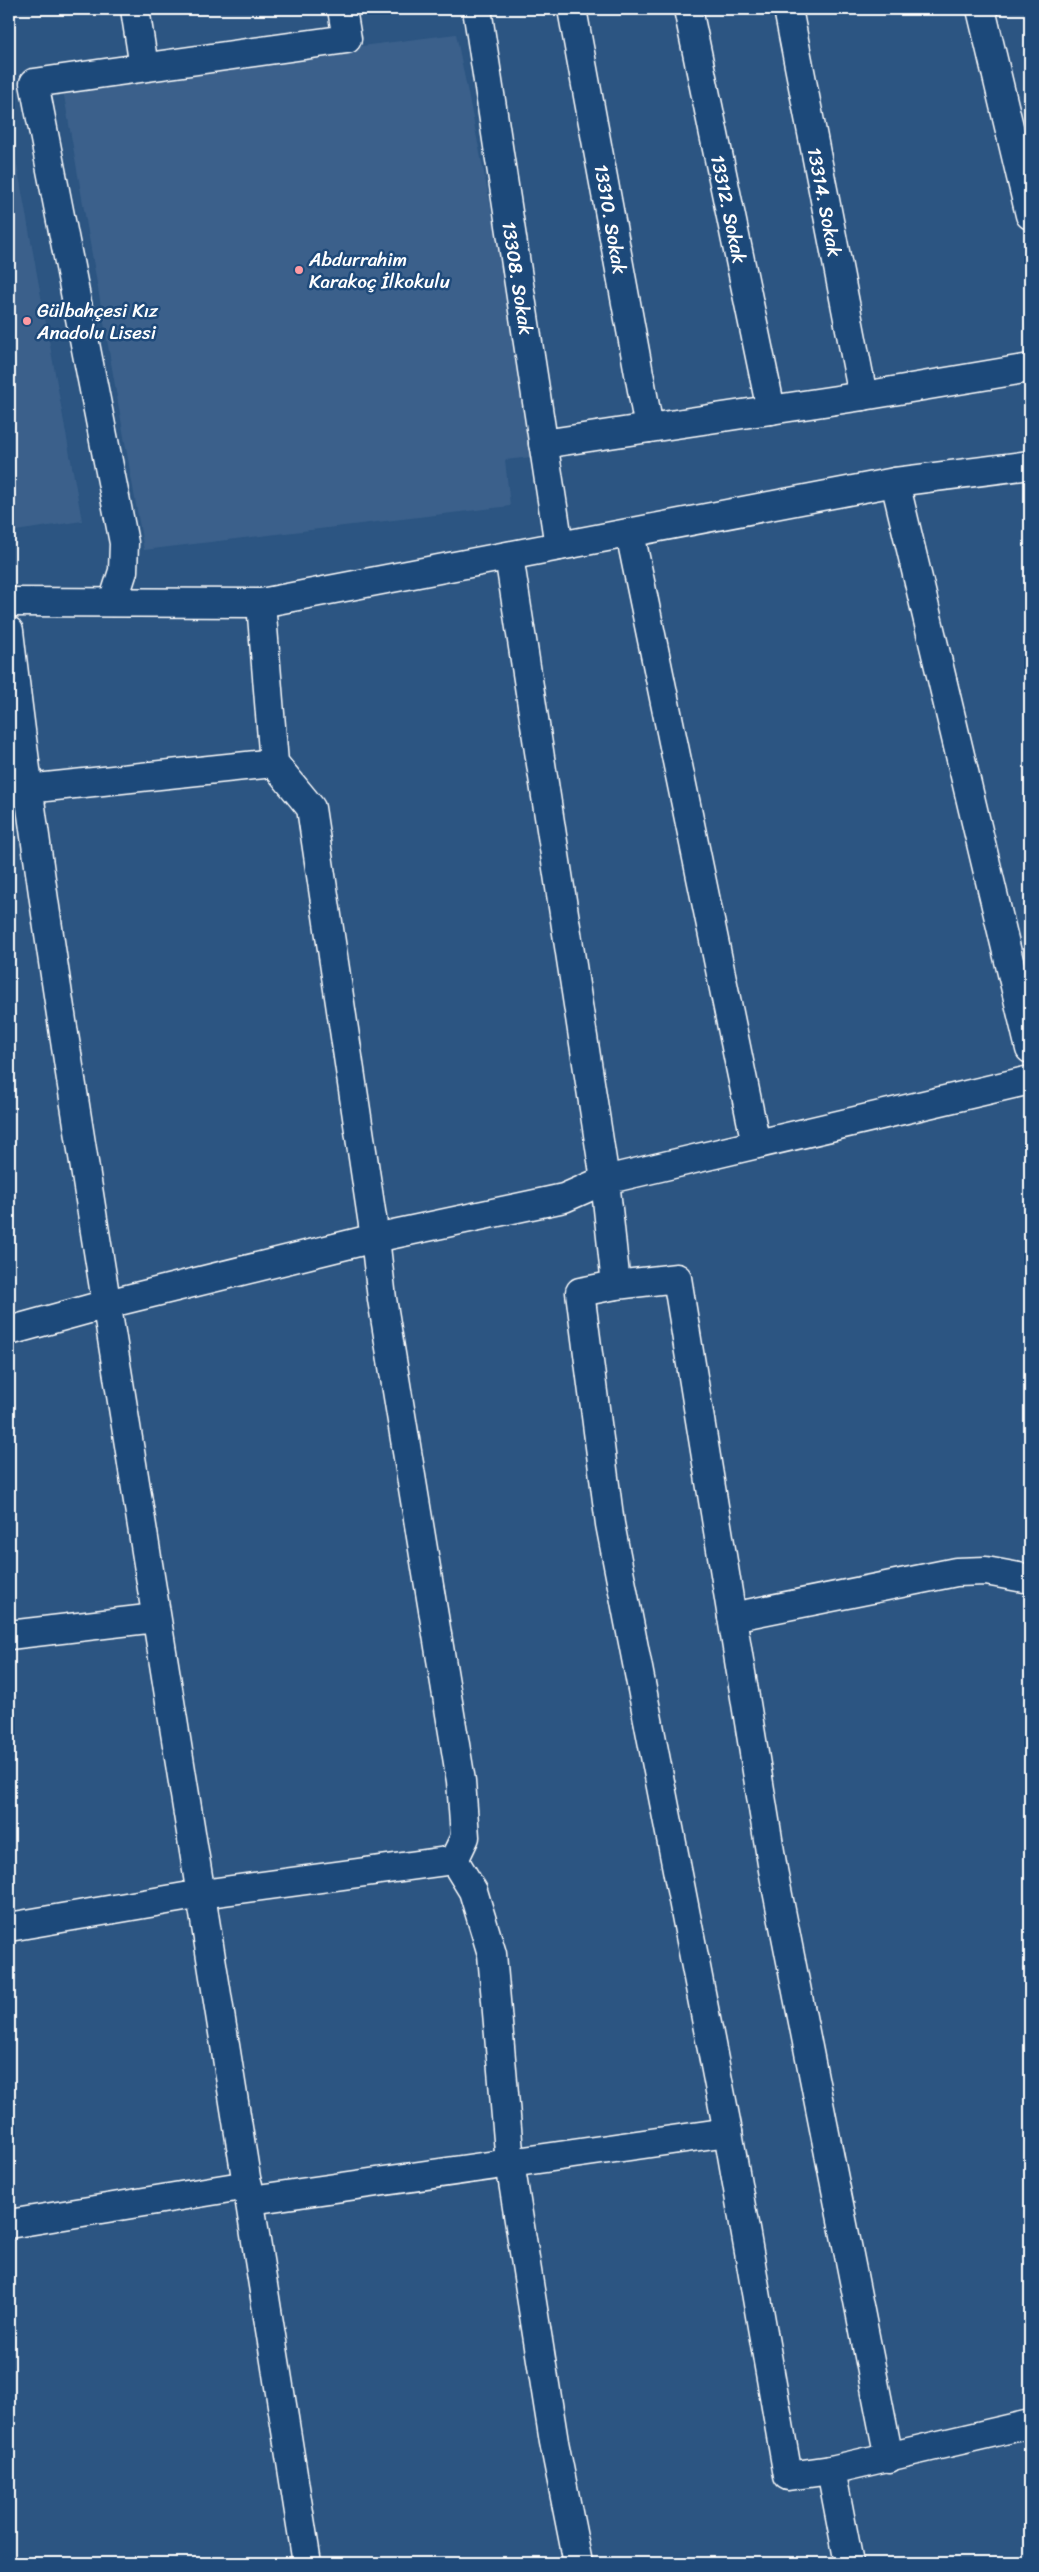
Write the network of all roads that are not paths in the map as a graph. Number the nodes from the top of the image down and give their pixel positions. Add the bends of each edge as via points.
1 (135, 9) edge
2 (342, 9) edge
3 (477, 9) edge
4 (572, 9) edge
5 (688, 9) edge
6 (788, 9) edge
7 (981, 9) edge
8 (144, 67) junction
9 (1030, 215) edge
10 (1030, 368) edge
11 (863, 396) junction
12 (771, 410) junction
13 (649, 428) junction
14 (543, 444) junction
15 (1030, 465) edge
16 (895, 482) junction
17 (630, 533) junction
18 (559, 546) junction
19 (509, 556) junction
20 (9, 602) edge
21 (113, 602) junction
22 (261, 603) junction
23 (9, 631) edge
24 (274, 763) junction
25 (18, 791) edge
26 (1030, 1049) edge
27 (1030, 1080) edge
28 (756, 1144) junction
29 (605, 1180) junction
30 (375, 1238) junction
31 (616, 1285) junction
32 (107, 1304) junction
33 (9, 1331) edge
34 (1030, 1578) edge
35 (732, 1616) junction
36 (156, 1618) junction
37 (9, 1635) edge
38 (454, 1860) junction
39 (202, 1894) junction
40 (9, 1927) edge
41 (728, 2132) junction
42 (510, 2163) junction
43 (249, 2193) junction
44 (9, 2224) edge
45 (1030, 2424) edge
46 (888, 2458) junction
47 (831, 2470) junction
48 (307, 2563) edge
49 (578, 2563) edge
50 (849, 2563) edge

1 - 8 street
2 - 8 street via 347,39
3 - 14 street, 13308. Sokak
4 - 13 street, 13310. Sokak
5 - 12 street, 13312. Sokak
6 - 11 street, 13314. Sokak
7 - 9 street
8 - 21 street via 34,83 124,543 123,571
10 - 11 street
11 - 12 street
12 - 13 street
13 - 14 street
14 - 18 street, 13308. Sokak
15 - 16 street
16 - 17 street
16 - 26 street
17 - 18 street
17 - 28 street
18 - 19 street
19 - 22 street
19 - 29 street
20 - 21 street
21 - 22 street
22 - 24 street
23 - 25 street
24 - 25 street
24 - 30 street via 311,808
25 - 32 street
27 - 28 street
28 - 29 street
29 - 30 street via 564,1198
29 - 31 street
30 - 32 street
30 - 38 street via 382,1299 461,1781 465,1837
31 - 35 street via 677,1278
31 - 41 street via 580,1292 608,1505
32 - 33 street
32 - 36 street
34 - 35 street via 956,1572
35 - 46 street via 773,1870
36 - 37 street
36 - 39 street
38 - 39 street
38 - 42 street via 473,1891 492,1954
39 - 40 street
39 - 43 street
41 - 42 street
41 - 47 street via 788,2476
42 - 43 street
42 - 49 street via 554,2442
43 - 44 street
43 - 48 street
45 - 46 street
46 - 47 street
47 - 50 street

